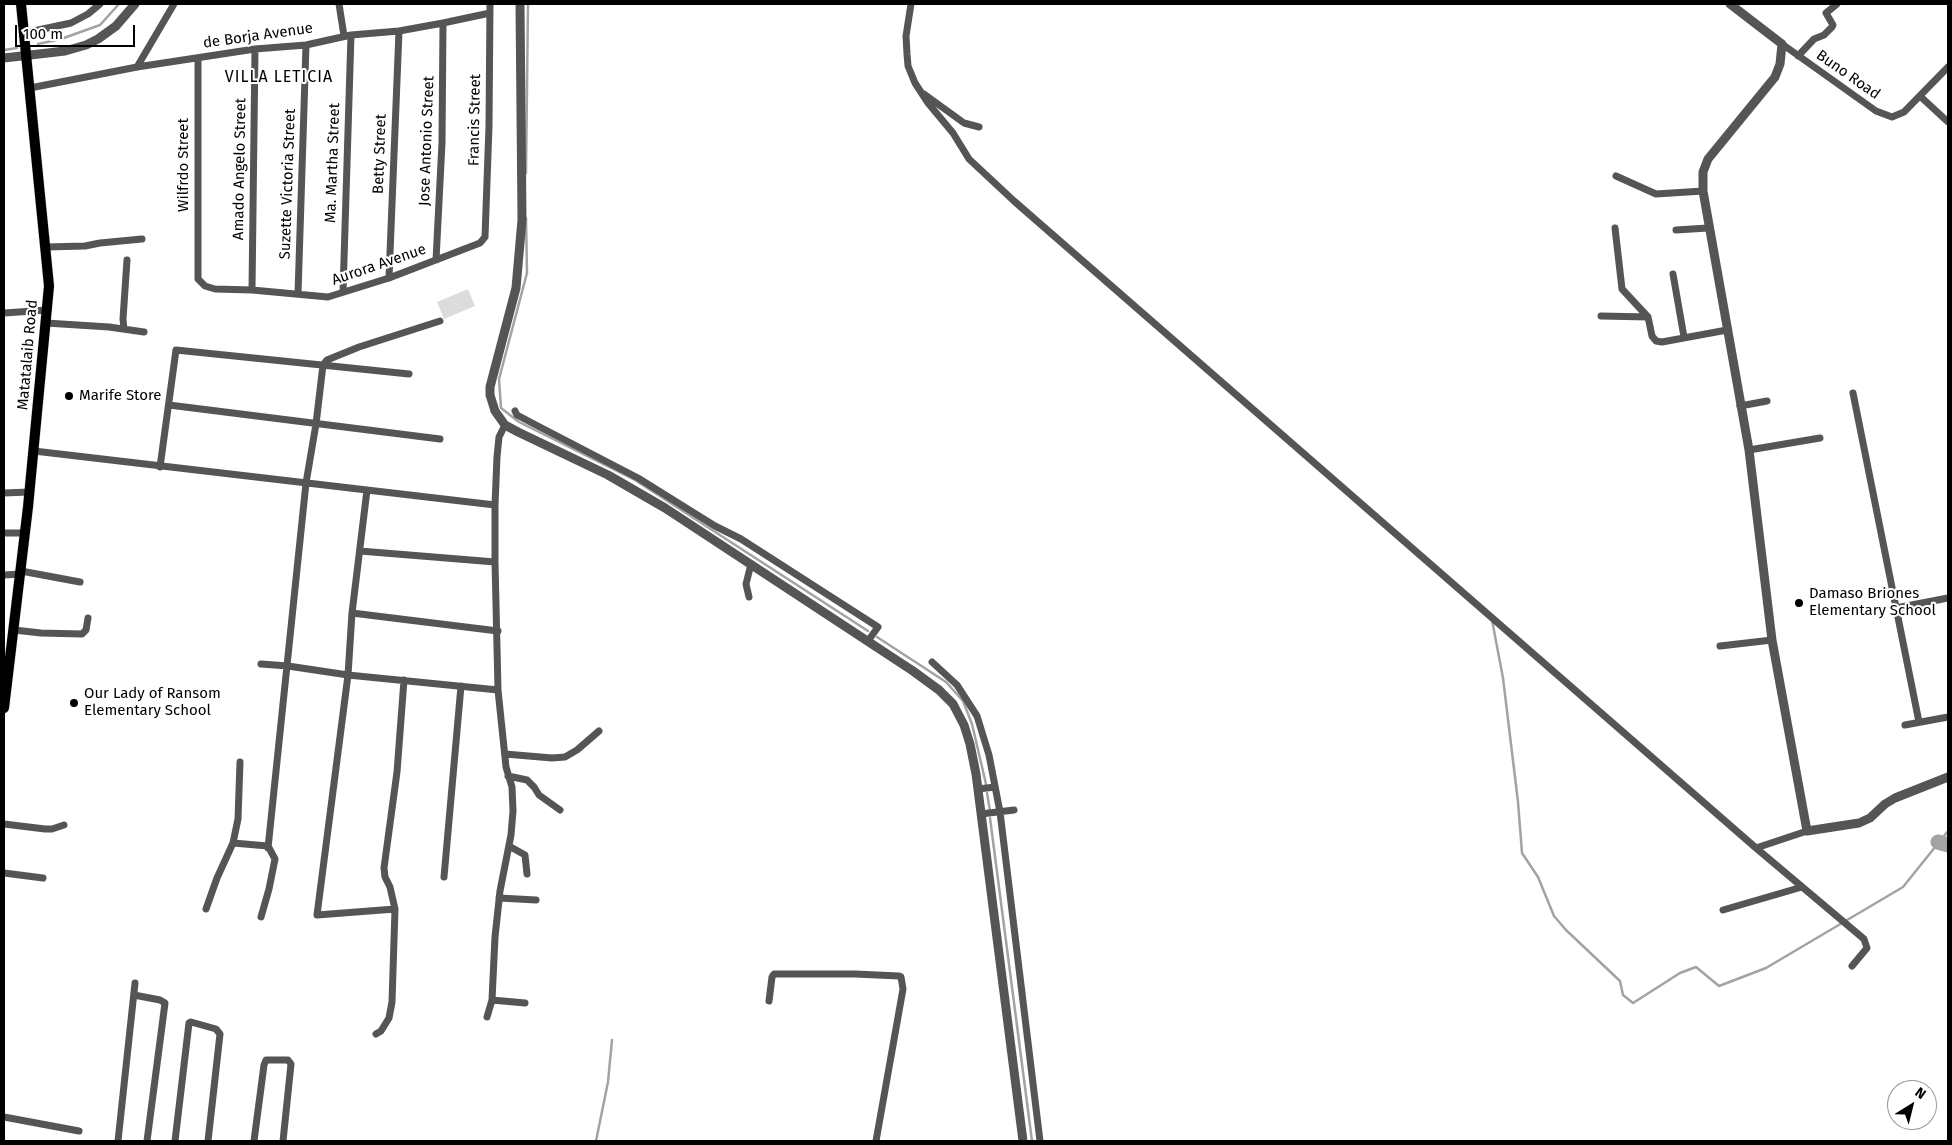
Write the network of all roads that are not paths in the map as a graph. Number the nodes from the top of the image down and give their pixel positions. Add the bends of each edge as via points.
1 (21, 4) edge
2 (100, 4) edge
3 (136, 4) edge
4 (175, 4) edge
5 (339, 4) edge
6 (490, 4) edge
7 (520, 4) edge
8 (911, 4) edge
9 (1730, 4) edge
10 (1837, 4) edge
11 (490, 13) junction
12 (443, 23) junction
13 (399, 30) junction
14 (24, 33) junction
15 (347, 36) junction
16 (1782, 44) junction
17 (306, 45) junction
18 (255, 49) junction
19 (26, 55) junction
20 (1798, 56) junction
21 (4, 58) edge
22 (198, 58) junction
23 (137, 67) junction
24 (1948, 67) edge
25 (30, 88) junction
26 (921, 93) junction
27 (1921, 97) junction
28 (1948, 122) edge
29 (978, 127) dead end
30 (1616, 176) dead end
31 (1703, 191) junction
32 (1615, 228) dead end
33 (1708, 228) junction
34 (1676, 230) dead end
35 (485, 237) joint
36 (142, 240) dead end
37 (46, 247) junction
38 (127, 260) dead end
39 (436, 260) junction
40 (197, 272) joint
41 (1672, 274) dead end
42 (389, 278) junction
43 (252, 290) junction
44 (343, 292) junction
45 (298, 294) junction
46 (48, 310) junction
47 (4, 313) edge
48 (1601, 316) dead end
49 (1648, 318) junction
50 (440, 321) dead end
51 (46, 323) junction
52 (124, 329) junction
53 (1727, 330) junction
54 (144, 332) dead end
55 (1684, 337) junction
56 (323, 365) junction
57 (409, 374) dead end
58 (1853, 393) dead end
59 (1767, 401) dead end
60 (169, 405) junction
61 (1740, 406) junction
62 (515, 412) dead end
63 (316, 424) junction
64 (505, 425) junction
65 (1820, 438) dead end
66 (440, 439) dead end
67 (1748, 450) junction
68 (34, 451) junction
69 (160, 467) junction
70 (306, 483) junction
71 (367, 490) junction
72 (29, 492) junction
73 (4, 493) edge
74 (495, 505) junction
75 (4, 533) edge
76 (25, 533) junction
77 (360, 551) junction
78 (495, 562) junction
79 (751, 564) junction
80 (21, 573) junction
81 (4, 575) edge
82 (80, 582) dead end
83 (749, 597) dead end
84 (1948, 598) edge
85 (1896, 608) junction
86 (352, 613) junction
87 (88, 618) dead end
88 (14, 630) junction
89 (498, 631) junction
90 (1772, 640) junction
91 (868, 641) junction
92 (1720, 646) dead end
93 (932, 662) dead end
94 (261, 664) dead end
95 (288, 666) junction
96 (348, 676) junction
97 (404, 680) junction
98 (461, 686) junction
99 (498, 690) junction
100 (4, 708) edge
101 (1948, 717) edge
102 (1919, 722) junction
103 (1905, 725) dead end
104 (599, 731) dead end
105 (505, 754) junction
106 (240, 762) dead end
107 (508, 776) junction
108 (1948, 777) edge
109 (995, 787) junction
110 (978, 789) junction
111 (560, 810) dead end
112 (1014, 810) dead end
113 (1000, 812) junction
114 (981, 814) junction
115 (4, 824) edge
116 (64, 825) dead end
117 (1807, 830) junction
118 (233, 843) junction
119 (509, 846) junction
120 (268, 847) junction
121 (1756, 848) junction
122 (4, 873) edge
123 (527, 874) dead end
124 (444, 877) dead end
125 (43, 878) dead end
126 (1802, 887) junction
127 (499, 898) junction
128 (536, 900) dead end
129 (206, 909) dead end
130 (395, 909) junction
131 (1723, 910) dead end
132 (261, 916) dead end
133 (1852, 966) dead end
134 (135, 983) dead end
135 (134, 996) junction
136 (492, 1000) junction
137 (769, 1001) dead end
138 (524, 1003) dead end
139 (487, 1017) dead end
140 (376, 1034) dead end
141 (4, 1117) edge
142 (80, 1131) dead end
143 (118, 1141) edge
144 (148, 1141) edge
145 (175, 1141) edge
146 (208, 1141) edge
147 (254, 1141) edge
148 (283, 1141) edge
149 (876, 1141) edge
150 (1023, 1141) edge
151 (1040, 1141) edge

1 - 14 main road, Matatalaib Road
2 - 14 street via 71,23
3 - 19 street via 116,26 86,45
4 - 23 street
5 - 15 street, Ma. Martha Street
6 - 11 street, Francis Street
7 - 64 street via 522,220 516,288 490,387 495,411
8 - 26 street via 906,36 908,66
9 - 16 street, Buno Road
10 - 20 street via 1826,12 1832,27 1824,35 1816,37
11 - 12 street, de Borja Avenue
11 - 35 street, Francis Street
12 - 13 street, de Borja Avenue
12 - 39 street, Jose Antonio Street via 442,143
13 - 15 street, de Borja Avenue
13 - 42 street, Betty Street
14 - 19 main road, Matatalaib Road
15 - 17 street, de Borja Avenue
15 - 44 street, Ma. Martha Street
16 - 20 street, Buno Road
16 - 31 street via 1775,77 1708,158 1703,172
17 - 18 street, de Borja Avenue
17 - 45 street, Suzette Victoria Street
18 - 22 street, de Borja Avenue
18 - 43 street, Amado Angelo Street
19 - 21 street
19 - 25 main road, Matatalaib Road
20 - 27 street, Buno Road via 1886,116 1898,116
22 - 23 street, de Borja Avenue
22 - 40 street, Wilfrdo Street
23 - 25 street, de Borja Avenue
24 - 27 street, Buno Road
25 - 37 main road, Matatalaib Road
26 - 29 street via 964,124
26 - 121 street via 969,159 1014,200
27 - 28 street
30 - 31 street via 1656,194
31 - 33 street
32 - 49 street via 1622,289
33 - 34 street
33 - 53 street
35 - 39 street, Aurora Avenue via 480,243
36 - 37 street
37 - 46 main road, Matatalaib Road
38 - 52 street
39 - 42 street, Aurora Avenue
40 - 43 street, Aurora Avenue via 198,279 206,286
41 - 55 street
42 - 44 street, Aurora Avenue
43 - 45 street, Aurora Avenue
44 - 45 street, Aurora Avenue via 328,297
46 - 47 street
46 - 51 main road, Matatalaib Road
48 - 49 street
49 - 55 street via 1656,341
50 - 56 street via 358,347 327,360
51 - 52 street
51 - 68 main road, Matatalaib Road
52 - 54 street
53 - 55 street
53 - 61 street
56 - 57 street
56 - 60 street via 178,349 175,351
56 - 63 street
58 - 85 street
59 - 61 street
60 - 63 street
60 - 69 street
61 - 67 street
62 - 91 street via 638,478 878,627
63 - 66 street
63 - 70 street
64 - 74 street via 499,437
64 - 79 street via 648,497
65 - 67 street
67 - 90 street
68 - 69 street
68 - 72 main road, Matatalaib Road
69 - 70 street
70 - 71 street
70 - 95 street
71 - 74 street
71 - 77 street
72 - 73 street
72 - 76 main road, Matatalaib Road
74 - 78 street
75 - 76 street
76 - 80 main road, Matatalaib Road
77 - 78 street
77 - 86 street
78 - 89 street
79 - 83 street via 746,584
79 - 91 street
80 - 81 street
80 - 82 street
80 - 88 main road, Matatalaib Road
84 - 85 street
85 - 102 street
86 - 89 street
86 - 96 street
87 - 88 street via 82,634
88 - 100 main road, Matatalaib Road
89 - 99 street
90 - 92 street
90 - 117 street
91 - 110 street via 929,681 953,704 970,744
93 - 109 street via 957,685 977,716 990,754
94 - 95 street
95 - 96 street
95 - 120 street
96 - 97 street
96 - 130 street via 317,916
97 - 98 street
97 - 130 street via 384,868
98 - 99 street
98 - 124 street
99 - 105 street
101 - 102 street
102 - 103 street
104 - 105 street via 565,757
105 - 107 street
106 - 118 street via 238,819
107 - 111 street via 527,780 539,795
107 - 119 street via 513,811
108 - 117 street via 1895,798 1859,824
109 - 110 street
109 - 113 street
110 - 114 street
112 - 113 street
113 - 114 street
113 - 151 street
114 - 150 street
115 - 116 street via 45,830
117 - 121 street
118 - 120 street
118 - 129 street
119 - 123 street via 525,855
119 - 127 street
120 - 132 street via 275,859
121 - 126 street
122 - 125 street
126 - 131 street
126 - 133 street via 1864,939 1867,948
127 - 128 street
127 - 136 street
130 - 140 street via 392,1002 389,1018
134 - 135 street
135 - 143 street
135 - 144 street via 165,1003
136 - 138 street
136 - 139 street
137 - 149 street via 774,974 901,977 902,997
141 - 142 street
145 - 146 street via 191,1022 216,1029 220,1034
147 - 148 street via 264,1062 288,1060 291,1069

